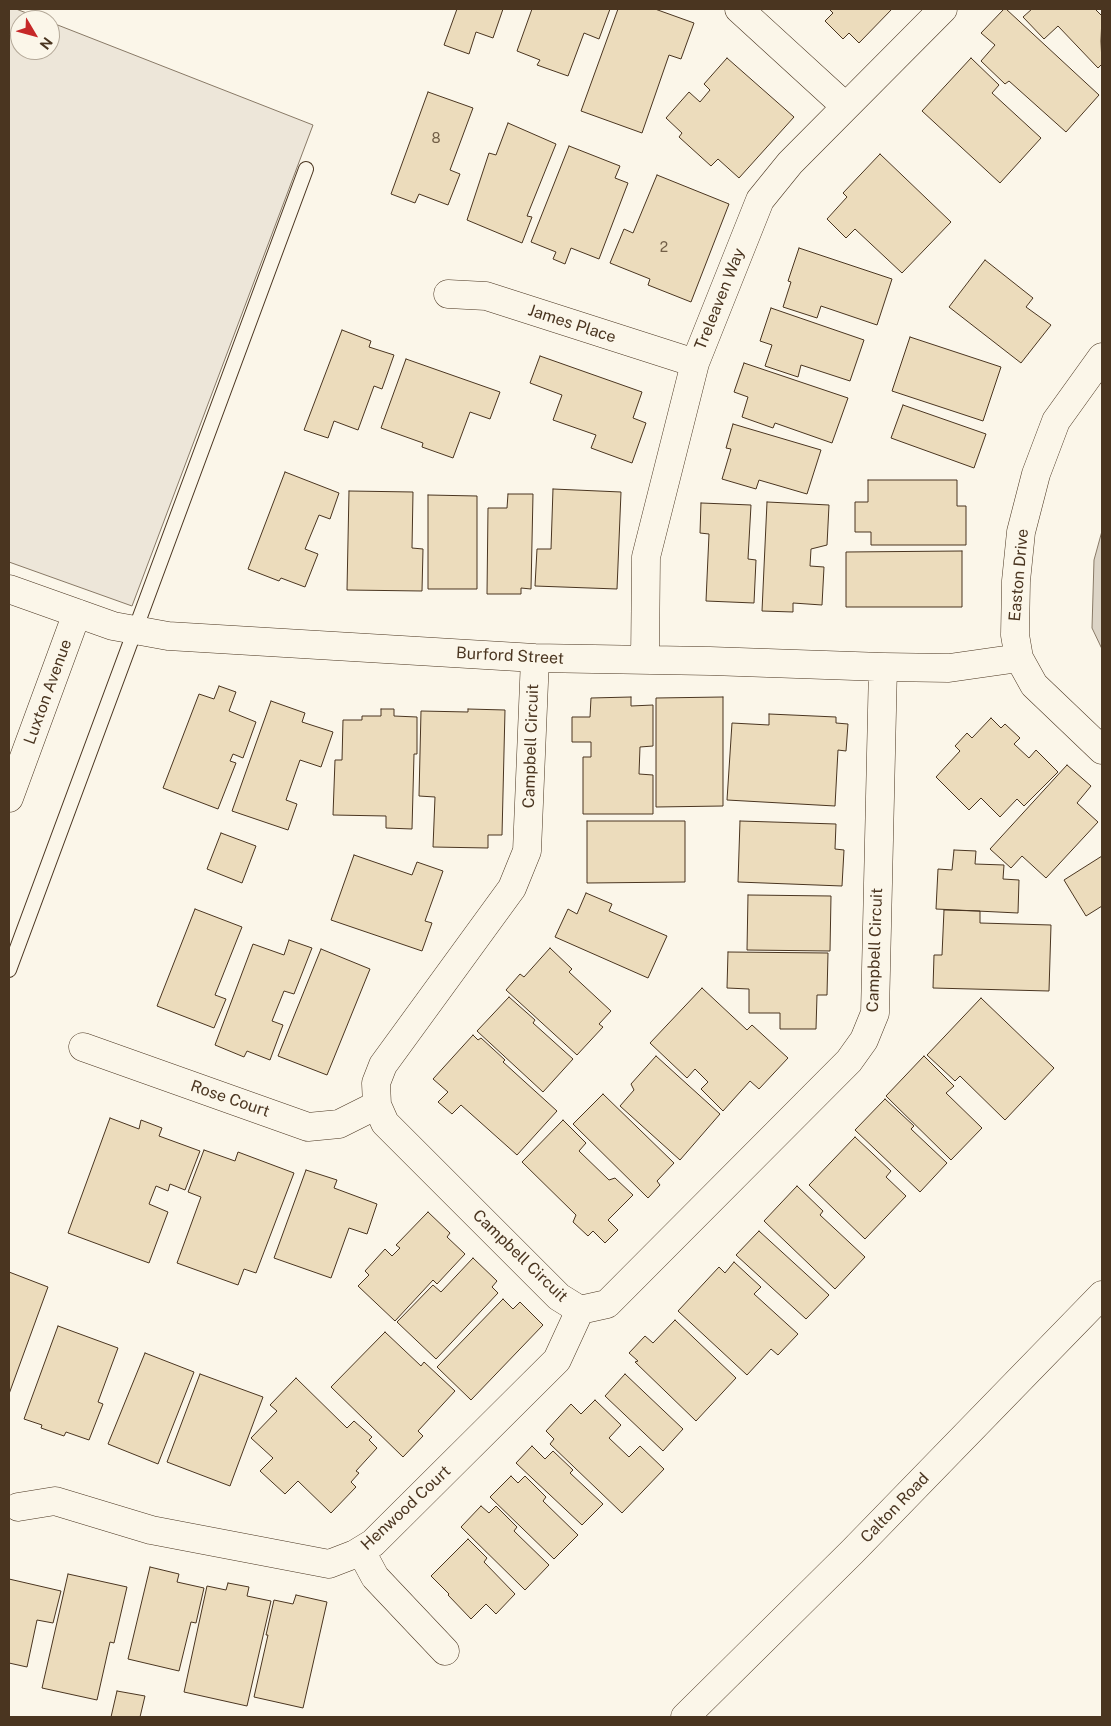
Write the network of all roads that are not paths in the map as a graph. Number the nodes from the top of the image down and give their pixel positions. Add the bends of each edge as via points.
1 (739, 9) edge
2 (943, 9) edge
3 (845, 106) junction
4 (306, 169) dead end
5 (448, 294) dead end
6 (1102, 357) edge
7 (695, 364) junction
8 (9, 589) edge
9 (77, 614) junction
10 (136, 630) junction
11 (534, 658) junction
12 (1019, 658) junction
13 (645, 660) junction
14 (883, 667) junction
15 (1102, 750) edge
16 (9, 798) edge
17 (9, 970) edge
18 (83, 1047) dead end
19 (377, 1105) junction
20 (1102, 1295) edge
21 (580, 1310) junction
22 (18, 1507) dead end
23 (361, 1551) junction
24 (446, 1651) dead end
25 (685, 1717) edge

1 - 3 street
2 - 3 street, Treleaven Way
3 - 7 street, Treleaven Way via 790,163 760,200
4 - 10 lane
5 - 7 street, James Place via 486,296
6 - 12 street, Easton Drive via 1056,421 1036,474 1020,532 1015,635
7 - 13 street, Treleaven Way via 646,557
8 - 9 street, Burford Street
9 - 10 street, Burford Street
9 - 16 street, Luxton Avenue
10 - 11 street, Burford Street via 168,636
10 - 17 lane
11 - 13 street, Burford Street
11 - 19 street, Campbell Circuit via 527,851 512,888 383,1065 376,1083
12 - 14 street, Burford Street via 949,668
12 - 15 street, Easton Drive via 1034,685
13 - 14 street, Burford Street
14 - 21 street, Campbell Circuit via 875,1013 864,1040 848,1061 607,1304
18 - 19 street, Rose Court via 308,1127 339,1124
19 - 21 street, Campbell Circuit via 385,1123 560,1297
20 - 25 street, Calton Road via 852,1552
21 - 23 street, Henwood Court via 557,1360 373,1543
22 - 23 street, Henwood Court via 55,1501 151,1530 329,1564
23 - 24 street via 375,1577

